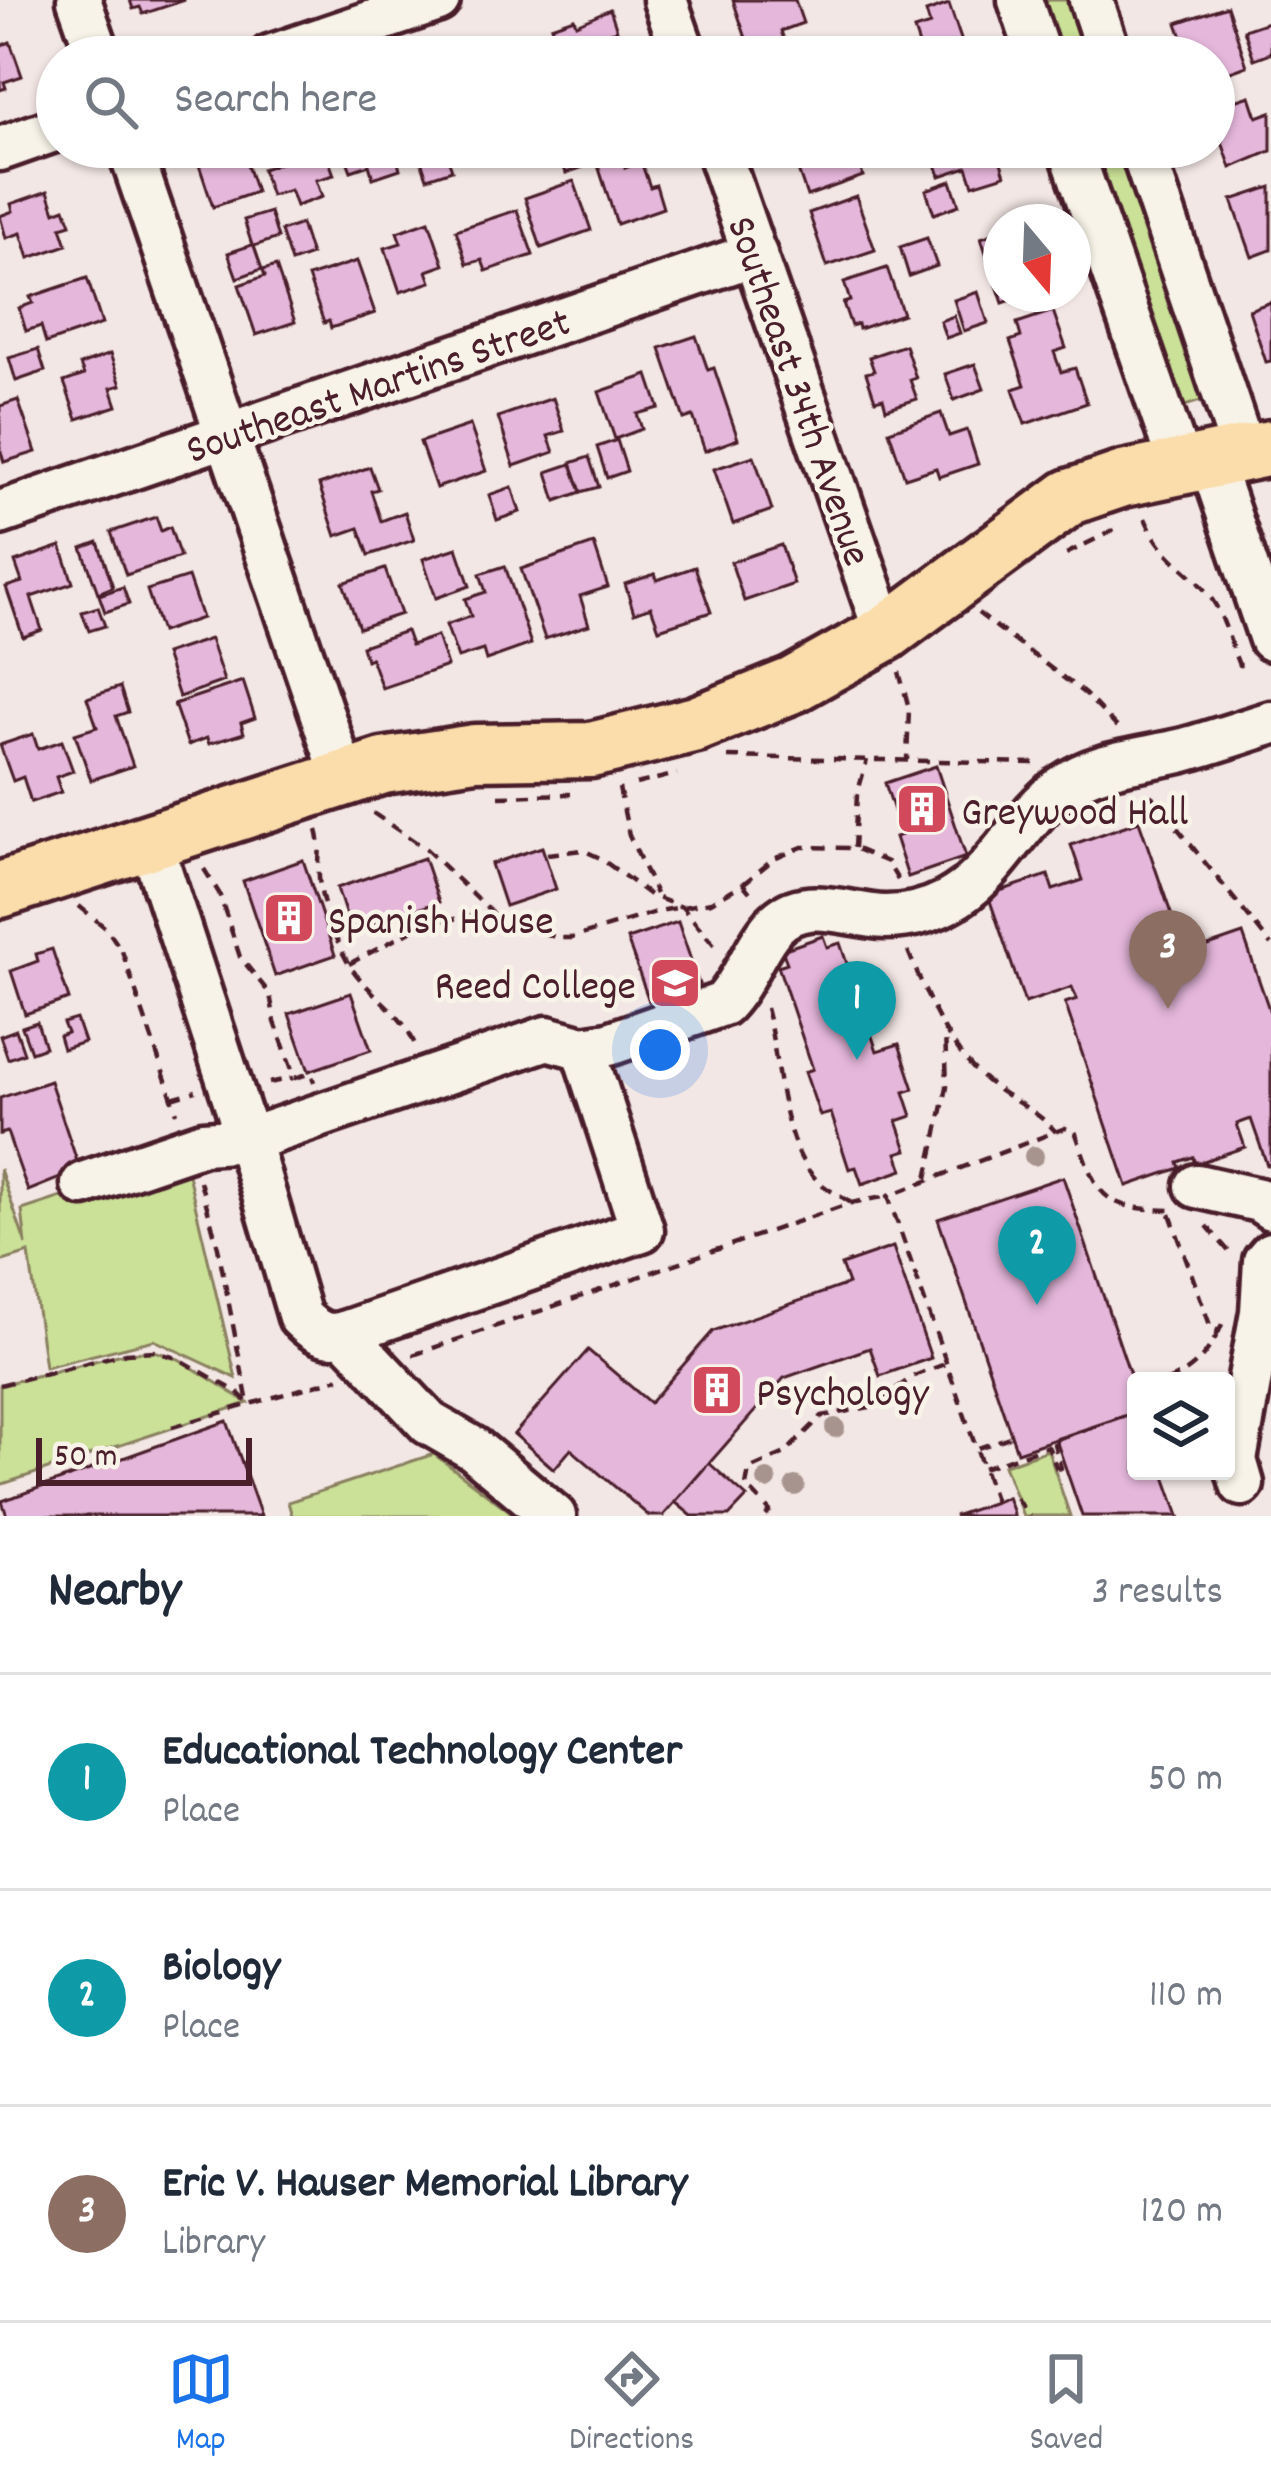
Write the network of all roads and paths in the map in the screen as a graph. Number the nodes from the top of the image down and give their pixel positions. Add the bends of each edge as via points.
1 (79, 0) edge
2 (438, 0) edge
3 (665, 0) edge
4 (1020, 0) edge
5 (1091, 0) edge
6 (92, 36) edge
7 (332, 36) edge
8 (678, 36) edge
9 (1032, 36) edge
10 (1103, 36) edge
11 (36, 136) edge
12 (0, 149) edge
13 (136, 168) edge
14 (724, 168) edge
15 (1081, 168) edge
16 (1147, 168) edge
17 (755, 254) junction
18 (227, 434) junction
19 (1226, 456) edge
20 (0, 513) edge
21 (1144, 517) dead end
22 (958, 582) junction
23 (1264, 652) edge
24 (893, 654) junction
25 (1271, 716) edge
26 (1121, 742) junction
27 (728, 757) dead end
28 (867, 760) junction
29 (907, 760) junction
30 (1042, 763) dead end
31 (620, 788) dead end
32 (343, 791) junction
33 (582, 793) dead end
34 (498, 796) dead end
35 (854, 848) junction
36 (548, 854) dead end
37 (156, 859) junction
38 (743, 884) junction
39 (0, 890) edge
40 (662, 898) junction
41 (97, 899) dead end
42 (682, 907) junction
43 (488, 911) junction
44 (902, 916) junction
45 (773, 927) junction
46 (1271, 945) edge
47 (350, 964) junction
48 (750, 968) junction
49 (945, 1031) junction
50 (583, 1048) junction
51 (428, 1078) junction
52 (324, 1114) junction
53 (1056, 1132) junction
54 (248, 1140) junction
55 (189, 1148) junction
56 (927, 1178) junction
57 (83, 1184) dead end
58 (888, 1196) junction
59 (1185, 1200) junction
60 (851, 1202) junction
61 (1271, 1208) edge
62 (1265, 1282) edge
63 (1219, 1331) junction
64 (344, 1333) junction
65 (947, 1363) junction
66 (379, 1367) junction
67 (1187, 1372) edge
68 (0, 1385) edge
69 (248, 1403) junction
70 (172, 1427) dead end
71 (1012, 1436) dead end
72 (1057, 1443) dead end
73 (976, 1449) junction
74 (983, 1468) junction
75 (1242, 1484) dead end
76 (1016, 1498) dead end
77 (995, 1502) dead end
78 (554, 1516) edge
79 (766, 1516) edge
80 (1029, 1516) edge

1 - 6 street
2 - 7 street
3 - 8 street
4 - 9 street
5 - 10 street
11 - 12 street
13 - 18 street
14 - 17 street, Southeast 34th Avenue
15 - 19 street
16 - 19 street
17 - 18 street, Southeast Martins Street
17 - 24 street, Southeast 34th Avenue
18 - 20 street, Southeast Martins Street
18 - 32 street
19 - 22 main road via 1070,497
19 - 23 street
21 - 23 path via 1167,557 1213,600 1240,664
22 - 24 main road
22 - 26 path via 981,616 1085,694
24 - 29 path via 909,708
24 - 32 main road via 660,735 558,753 415,758
25 - 26 street via 1186,749
26 - 44 street via 1018,829 976,884
26 - 46 path via 1143,785
27 - 28 path
28 - 29 path
28 - 35 path
29 - 30 path
31 - 40 path via 639,865
32 - 37 main road
32 - 43 path via 426,849
32 - 47 path via 320,840 319,880
33 - 34 path
35 - 38 path via 802,847
35 - 44 path via 887,862
36 - 40 path via 584,850
37 - 39 main road
37 - 52 path via 201,864 240,957 270,994 295,1078 311,1072
37 - 54 street
38 - 42 path
38 - 45 path
40 - 42 path
41 - 55 path via 78,905 122,951
42 - 43 path via 572,938
42 - 48 path via 713,946
43 - 47 path via 420,926
44 - 45 street via 816,907
44 - 49 path via 907,948
45 - 48 street
47 - 51 path via 412,1036
48 - 50 street via 723,1004
48 - 60 path via 774,1037 789,1129 818,1181
49 - 53 path via 975,1071
49 - 56 path via 947,1087
50 - 51 street via 547,1038
50 - 64 street via 642,1230
51 - 52 street
52 - 54 street
53 - 56 path
53 - 59 path via 1075,1131 1097,1191 1112,1203
54 - 55 street
54 - 64 street via 300,1317 313,1330
55 - 57 street
55 - 69 path
56 - 58 path
58 - 60 path
58 - 65 path
59 - 61 street via 1259,1200
59 - 62 path
59 - 63 path via 1210,1328
60 - 66 path
62 - 63 path via 1233,1307
62 - 75 street via 1235,1460
63 - 67 path
64 - 66 street
65 - 73 path
65 - 79 path via 870,1406 822,1416 784,1453 755,1463 746,1486 770,1511
66 - 69 path
66 - 78 street via 429,1424 474,1449
68 - 69 path via 154,1351
69 - 70 path
71 - 73 path
72 - 74 path via 1061,1468 1048,1446
73 - 74 path
74 - 77 path
76 - 80 path

